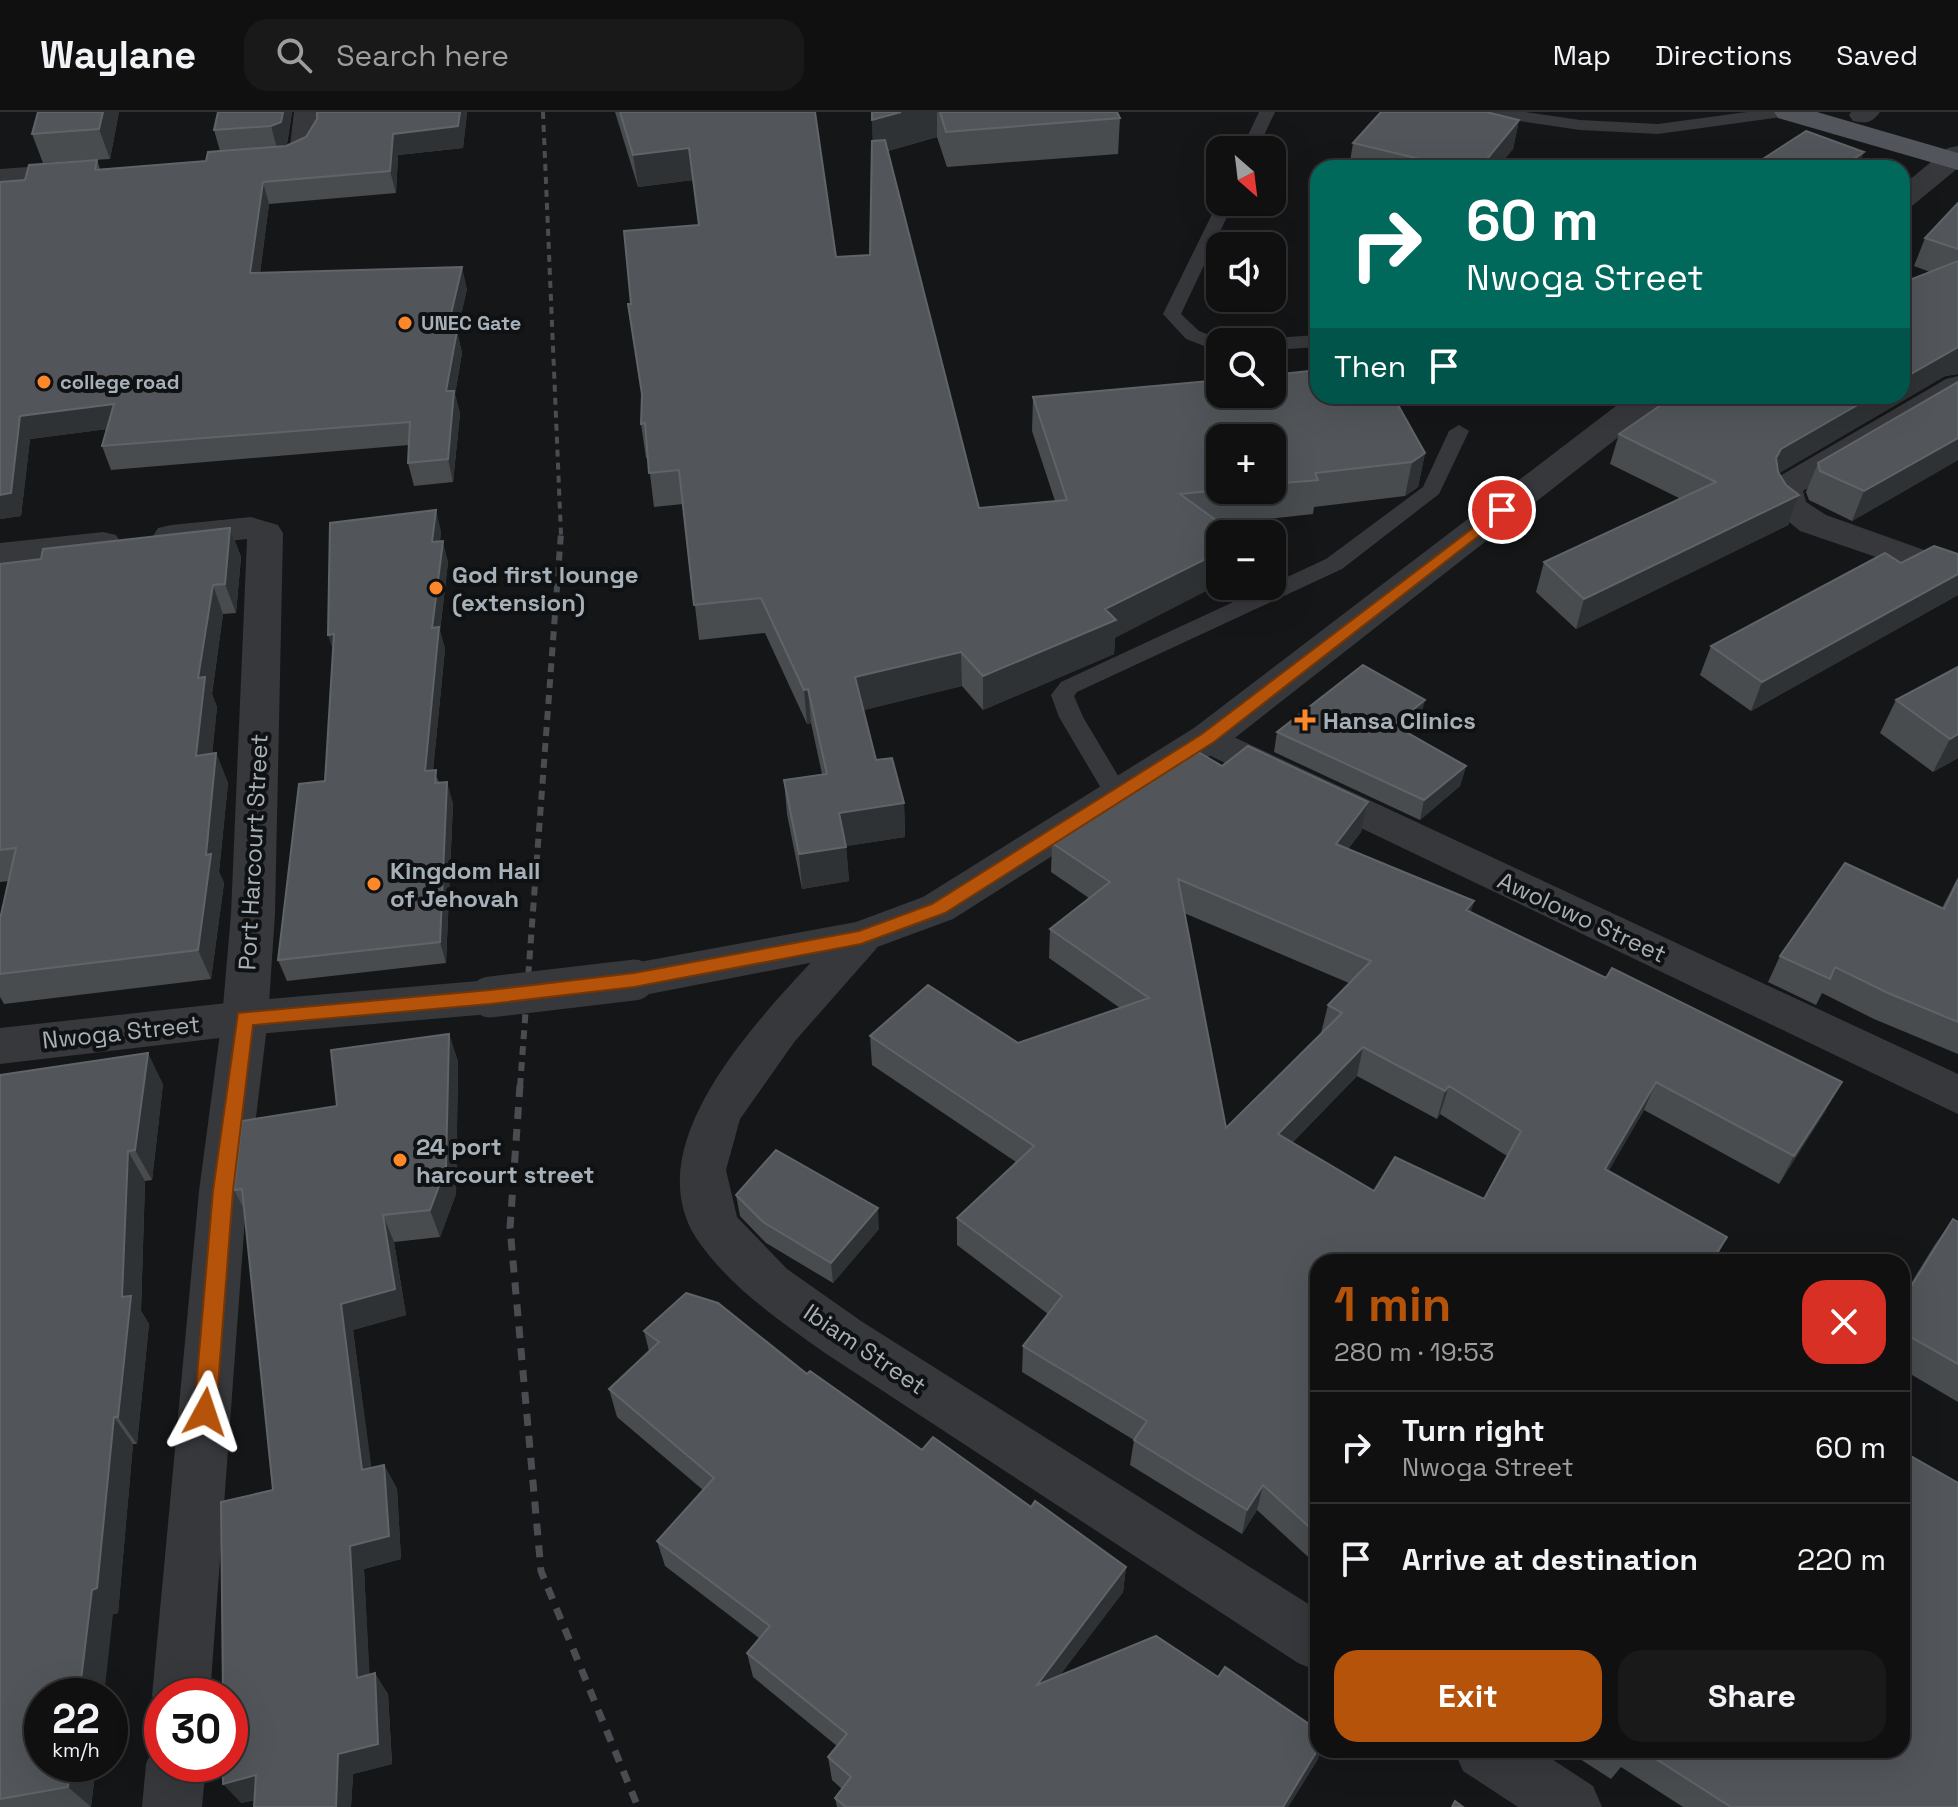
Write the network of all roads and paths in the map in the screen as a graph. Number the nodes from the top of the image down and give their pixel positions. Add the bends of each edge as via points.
1 (308, 112) edge
2 (1267, 112) edge
3 (1493, 112) edge
4 (1782, 112) edge
5 (1788, 112) edge
6 (1861, 113) edge
7 (1256, 136) edge
8 (1957, 154) edge
9 (235, 162) edge
10 (110, 170) edge
11 (0, 178) edge
12 (1910, 193) edge
13 (1218, 216) edge
14 (1310, 342) edge
15 (1206, 343) edge
16 (1286, 343) edge
17 (1958, 386) edge
18 (1640, 404) edge
19 (1459, 431) dead end
20 (0, 554) edge
21 (1958, 574) edge
22 (1208, 738) junction
23 (1117, 794) junction
24 (861, 937) junction
25 (245, 1018) junction
26 (0, 1046) edge
27 (1958, 1095) edge
28 (1310, 1638) edge
29 (182, 1678) edge
30 (1496, 1758) edge
31 (174, 1782) edge
32 (172, 1807) edge
33 (1572, 1807) edge

1 - 9 street via 303,151 282,159
2 - 7 lane
3 - 4 lane via 1580,125 1658,129
5 - 8 main road
6 - 8 main road
8 - 12 street
10 - 11 street
13 - 15 lane via 1172,314
14 - 16 lane
17 - 21 street via 1785,487 1793,511 1813,523
18 - 22 street, Nwoga Street
19 - 23 lane via 1432,490 1334,564 1069,687 1062,695 1071,717
20 - 25 street, Port Harcourt Street via 251,528 265,533
22 - 23 street, Nwoga Street
22 - 27 street, Awolowo Street
23 - 24 street, Nwoga Street via 938,908
24 - 25 street, Nwoga Street, bridge via 634,980
24 - 28 street, Ibiam Street via 779,1029 718,1113 702,1170 717,1229 769,1284 843,1337
25 - 26 street, Nwoga Street
25 - 29 street, Port Harcourt Street via 223,1191
30 - 33 street
31 - 32 street

